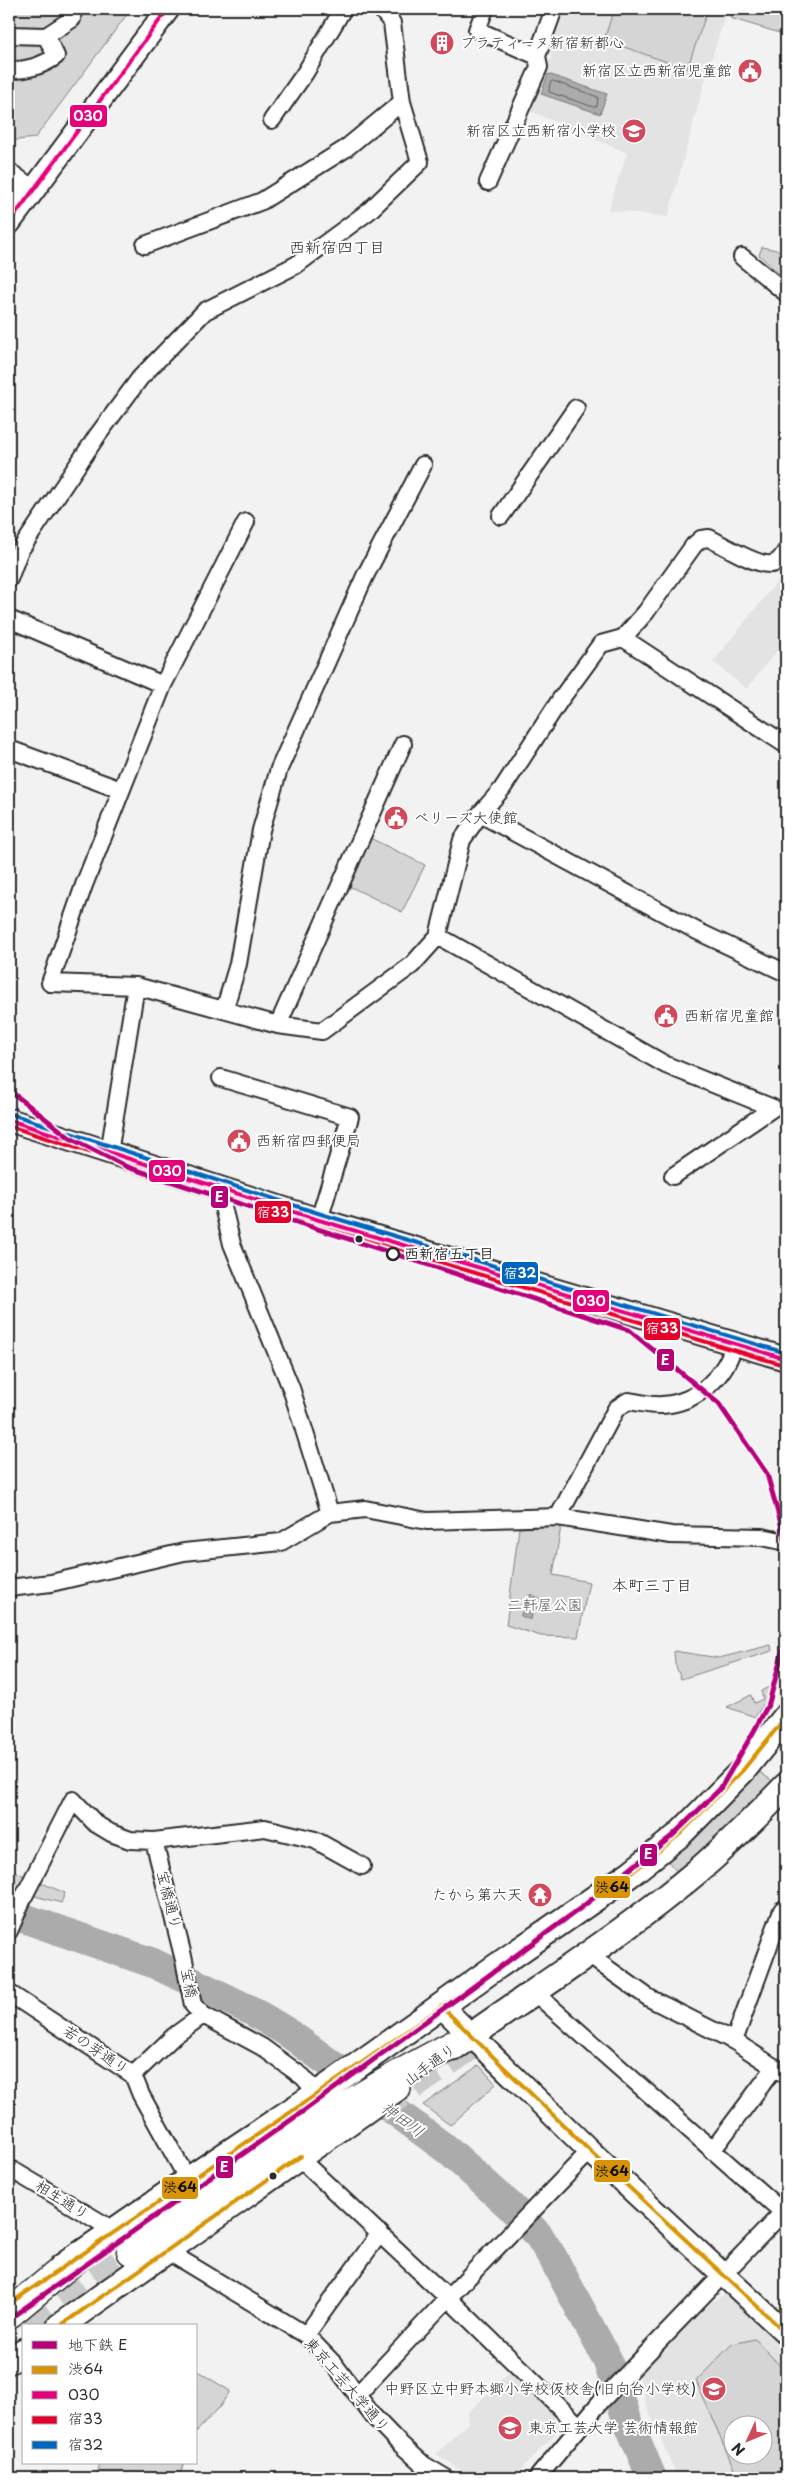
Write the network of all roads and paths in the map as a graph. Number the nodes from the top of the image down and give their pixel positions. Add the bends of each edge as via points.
1 (73, 9) edge
2 (168, 9) edge
3 (343, 9) edge
4 (381, 9) edge
5 (485, 9) edge
6 (554, 9) edge
7 (9, 35) edge
8 (46, 36) junction
9 (537, 56) junction
10 (9, 70) edge
11 (402, 102) junction
12 (272, 120) dead end
13 (9, 175) edge
14 (488, 182) dead end
15 (31, 191) junction
16 (10, 217) edge
17 (145, 245) dead end
18 (742, 256) dead end
19 (786, 293) edge
20 (576, 408) dead end
21 (423, 465) dead end
22 (501, 516) dead end
23 (246, 522) dead end
24 (786, 551) edge
25 (9, 579) edge
26 (9, 619) edge
27 (623, 638) junction
28 (163, 685) junction
29 (403, 744) dead end
30 (786, 746) edge
31 (9, 749) edge
32 (121, 790) junction
33 (480, 814) junction
34 (438, 936) junction
35 (786, 974) edge
36 (136, 986) junction
37 (220, 1009) junction
38 (278, 1025) junction
39 (221, 1078) dead end
40 (780, 1111) edge
41 (9, 1120) edge
42 (108, 1153) junction
43 (673, 1176) dead end
44 (222, 1189) junction
45 (319, 1220) junction
46 (734, 1344) junction
47 (786, 1359) edge
48 (330, 1513) junction
49 (558, 1517) junction
50 (786, 1542) edge
51 (9, 1588) edge
52 (786, 1718) edge
53 (786, 1786) edge
54 (154, 1841) junction
55 (362, 1866) dead end
56 (786, 1912) edge
57 (10, 1929) edge
58 (587, 1954) junction
59 (184, 1960) joint
60 (534, 1992) junction
61 (9, 1993) edge
62 (441, 2006) junction
63 (198, 2010) junction
64 (471, 2036) junction
65 (734, 2042) junction
66 (780, 2071) edge
67 (133, 2075) junction
68 (338, 2100) junction
69 (590, 2151) junction
70 (712, 2151) junction
71 (299, 2158) junction
72 (9, 2168) edge
73 (188, 2180) junction
74 (785, 2212) edge
75 (380, 2233) junction
76 (123, 2241) junction
77 (167, 2251) junction
78 (79, 2256) junction
79 (724, 2273) junction
80 (448, 2298) junction
81 (9, 2304) edge
82 (9, 2314) edge
83 (63, 2324) edge
84 (786, 2333) edge
85 (306, 2335) junction
86 (22, 2352) edge
87 (9, 2361) edge
88 (358, 2394) junction
89 (579, 2426) junction
90 (446, 2478) edge
91 (537, 2478) edge

1 - 8 street via 72,19
2 - 15 main road
3 - 12 street
4 - 11 street via 392,24
5 - 9 street via 477,30
6 - 9 street
7 - 8 street
8 - 10 street via 56,56 47,63
9 - 14 street via 539,66
11 - 17 street via 345,149 262,201
11 - 25 street via 420,162 369,211 296,266 198,317 140,378 97,436 18,552
13 - 15 main road
15 - 16 main road
18 - 19 street
20 - 22 street
21 - 37 street via 365,576 279,769 261,830 238,964 226,1004
23 - 28 street
24 - 27 street via 771,564 759,562 709,538 701,539
26 - 28 street
27 - 30 street
27 - 33 street via 601,644 502,789
28 - 32 street
29 - 38 street
31 - 32 street
32 - 36 street via 50,983
33 - 34 street via 462,840
33 - 35 street via 697,931
34 - 38 street via 412,965 322,1032
34 - 40 street via 666,1065
36 - 37 street
36 - 42 street
37 - 38 street
39 - 45 street via 350,1117
40 - 43 street
41 - 42 main road
42 - 44 main road
44 - 45 main road
44 - 48 street via 232,1244 291,1388
45 - 46 main road
46 - 47 main road
46 - 49 street via 730,1362 709,1386 687,1399 662,1405 628,1400 616,1409
48 - 49 street via 365,1509 427,1521
48 - 51 street via 281,1542 184,1552 51,1582
49 - 50 street via 671,1536 762,1537
52 - 62 main road via 743,1770 679,1835 630,1874
53 - 58 main road, 山手通り via 697,1871
54 - 55 street via 265,1828 315,1840
54 - 57 street via 130,1840 111,1834 96,1824 73,1800
54 - 59 street, 宝橋通り
56 - 65 street via 782,1910
58 - 60 main road, 山手通り
58 - 65 street via 649,1998
59 - 63 street, 宝橋
60 - 64 main road, 山手通り
60 - 70 street
61 - 67 street, 若の芽通り
62 - 64 main road
62 - 68 main road via 364,2062
63 - 67 street
63 - 68 street via 262,2047
64 - 68 highway via 393,2084
64 - 69 main road
65 - 66 street
66 - 70 street
67 - 73 street, 若の芽通り
68 - 71 main road
68 - 73 main road
68 - 76 highway via 271,2152
69 - 79 main road
69 - 80 street
70 - 74 street
71 - 75 street
71 - 77 main road
72 - 76 street, 相生通り
73 - 76 main road
74 - 79 street
75 - 80 street
75 - 85 street
76 - 78 main road
77 - 83 main road
77 - 85 street, 東京工芸大学通り
78 - 81 main road
78 - 82 highway
79 - 84 main road
79 - 89 street
80 - 88 street
80 - 89 street
85 - 88 street, 東京工芸大学通り
86 - 87 main road
88 - 90 street, 東京工芸大学通り via 397,2442 424,2466
89 - 91 street

